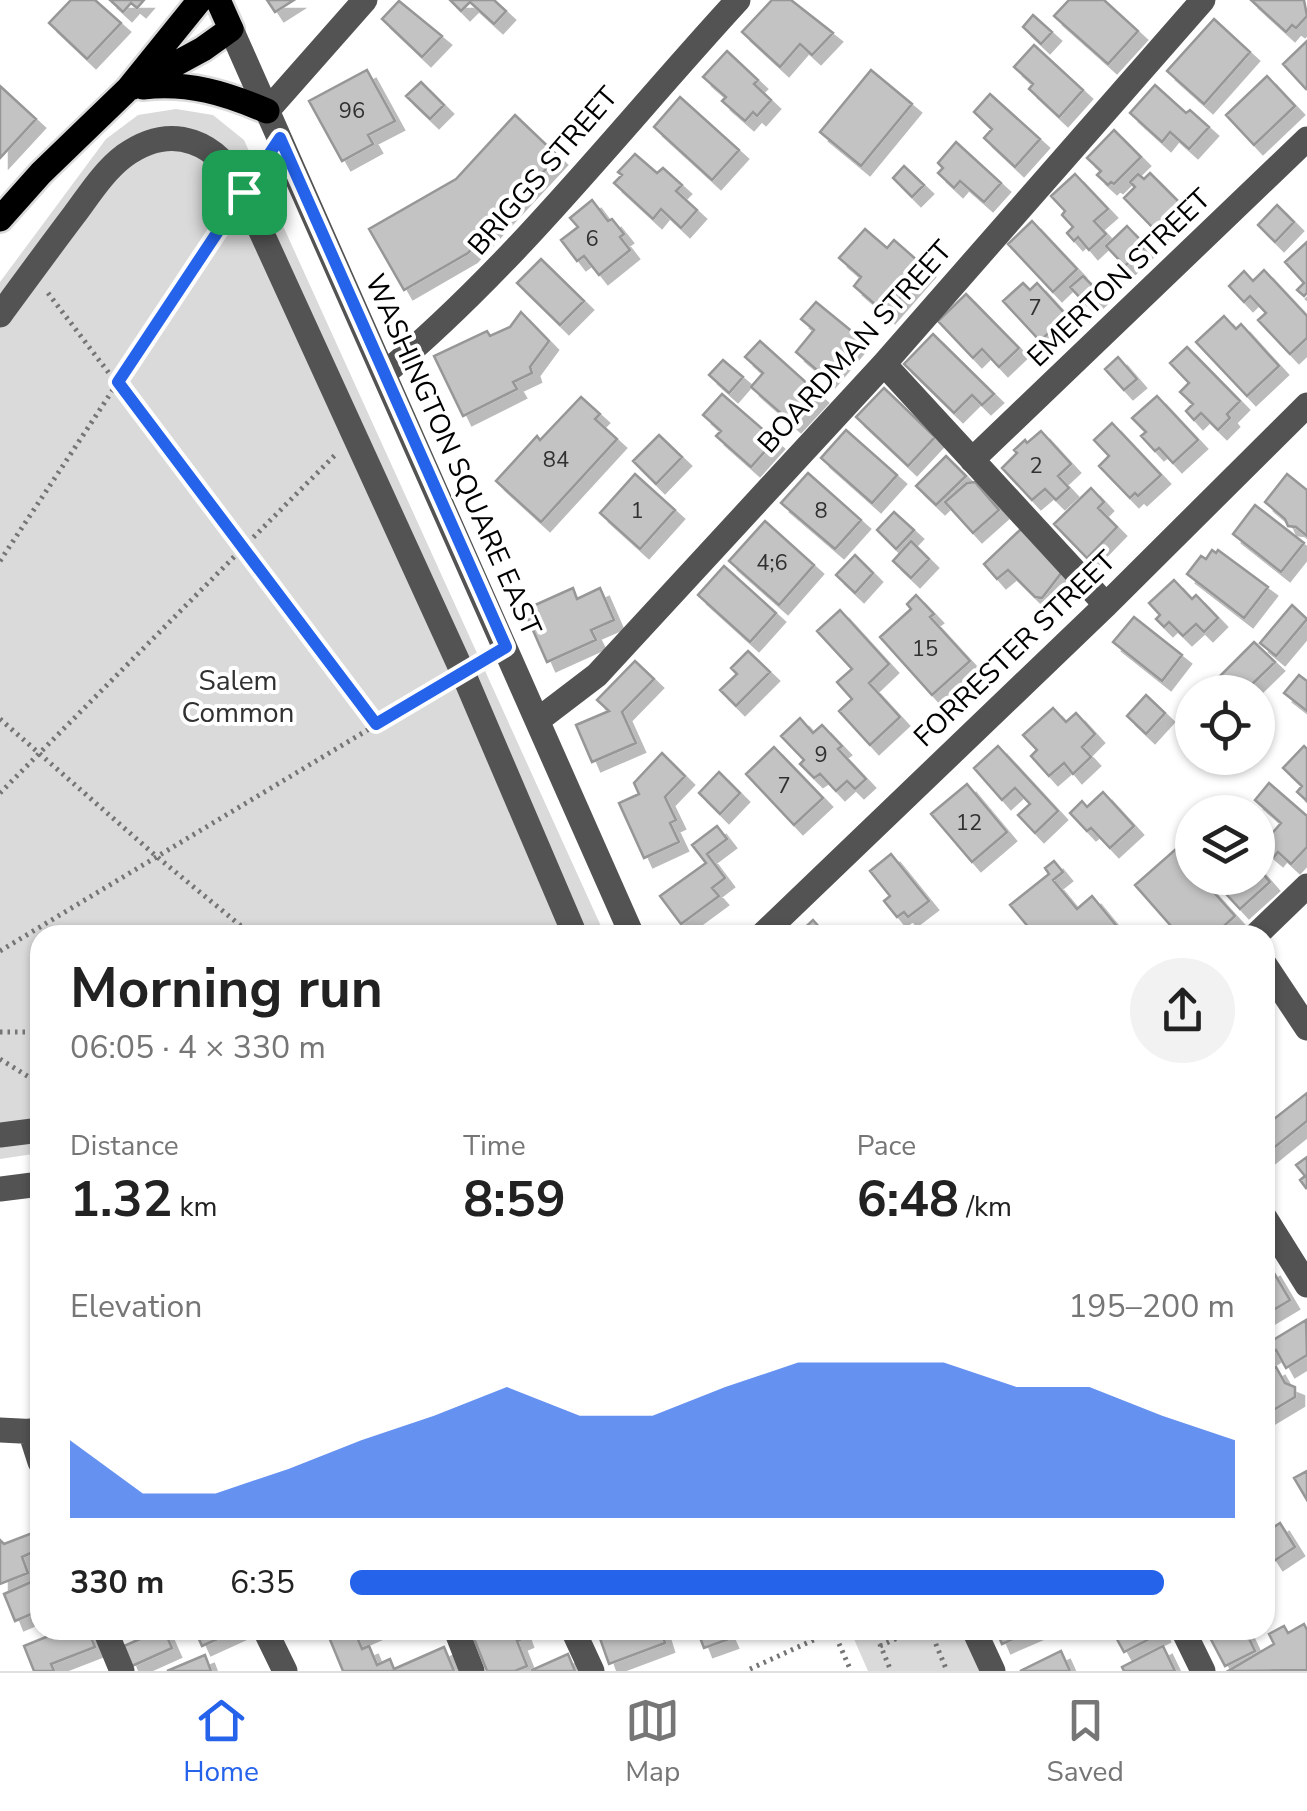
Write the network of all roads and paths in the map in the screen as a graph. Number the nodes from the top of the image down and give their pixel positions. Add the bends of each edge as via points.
1 (200, 0) edge
2 (218, 0) edge
3 (365, 0) edge
4 (738, 0) edge
5 (1203, 0) edge
6 (231, 28) junction
7 (128, 89) junction
8 (267, 111) junction
9 (1307, 139) edge
10 (244, 192) junction
11 (0, 219) edge
12 (32, 272) junction
13 (0, 314) edge
14 (884, 364) junction
15 (384, 374) junction
16 (118, 382) junction
17 (1307, 405) edge
18 (354, 436) junction
19 (972, 460) junction
20 (243, 548) junction
21 (0, 561) edge
22 (1106, 605) junction
23 (463, 672) junction
24 (0, 719) edge
25 (538, 720) junction
26 (376, 724) junction
27 (39, 754) junction
28 (0, 793) edge
29 (156, 856) junction
30 (1307, 886) edge
31 (41, 925) edge
32 (240, 925) edge
33 (571, 925) edge
34 (628, 925) edge
35 (772, 925) edge
36 (1266, 925) edge
37 (30, 932) edge
38 (0, 950) edge
39 (1275, 980) edge
40 (1307, 1028) edge
41 (0, 1032) edge
42 (30, 1032) edge
43 (0, 1059) edge
44 (30, 1078) edge
45 (30, 1131) edge
46 (0, 1135) edge
47 (30, 1185) edge
48 (0, 1189) edge
49 (1275, 1234) edge
50 (1307, 1286) edge
51 (0, 1430) edge
52 (30, 1432) edge
53 (110, 1640) edge
54 (270, 1640) edge
55 (460, 1640) edge
56 (578, 1640) edge
57 (812, 1640) edge
58 (837, 1640) edge
59 (878, 1640) edge
60 (893, 1640) edge
61 (934, 1640) edge
62 (979, 1640) edge
63 (1188, 1640) edge
64 (880, 1646) junction
65 (750, 1669) edge
66 (122, 1671) edge
67 (285, 1671) edge
68 (472, 1671) edge
69 (592, 1671) edge
70 (851, 1671) edge
71 (891, 1671) edge
72 (948, 1671) edge
73 (993, 1671) edge
74 (1203, 1671) edge

1 - 7 main road
2 - 6 main road, WASHINGTON SQUARE EAST
3 - 8 street
4 - 15 street, BRIGGS STREET via 484,283
5 - 14 street, BOARDMAN STREET
6 - 7 main road
6 - 8 street, WASHINGTON SQUARE EAST
7 - 8 main road via 198,87
7 - 11 main road
8 - 15 street, WASHINGTON SQUARE EAST
9 - 19 street, EMERTON STREET
10 - 12 street via 221,156 188,139 154,139 103,176
10 - 16 path
10 - 18 street
12 - 13 street
12 - 16 path
14 - 19 street
14 - 25 street, BOARDMAN STREET via 597,676
15 - 25 street, WASHINGTON SQUARE EAST
16 - 20 path
16 - 21 path
17 - 22 street, FORRESTER STREET
18 - 20 path
18 - 23 street
19 - 22 street
20 - 26 path
20 - 27 path
22 - 35 street, FORRESTER STREET
23 - 26 path
23 - 33 street
24 - 27 path
25 - 34 street, WASHINGTON SQUARE EAST
26 - 29 path
27 - 28 path
27 - 29 path
29 - 31 path
29 - 32 path
30 - 36 street
37 - 38 path
39 - 40 street
41 - 42 path
43 - 44 path
45 - 46 street
47 - 48 street
49 - 50 street
51 - 52 street
53 - 66 street
54 - 67 street
55 - 68 street
56 - 69 street
57 - 65 path
58 - 70 path
59 - 64 path
60 - 64 path
61 - 72 path
62 - 73 street
63 - 74 street
64 - 71 path

